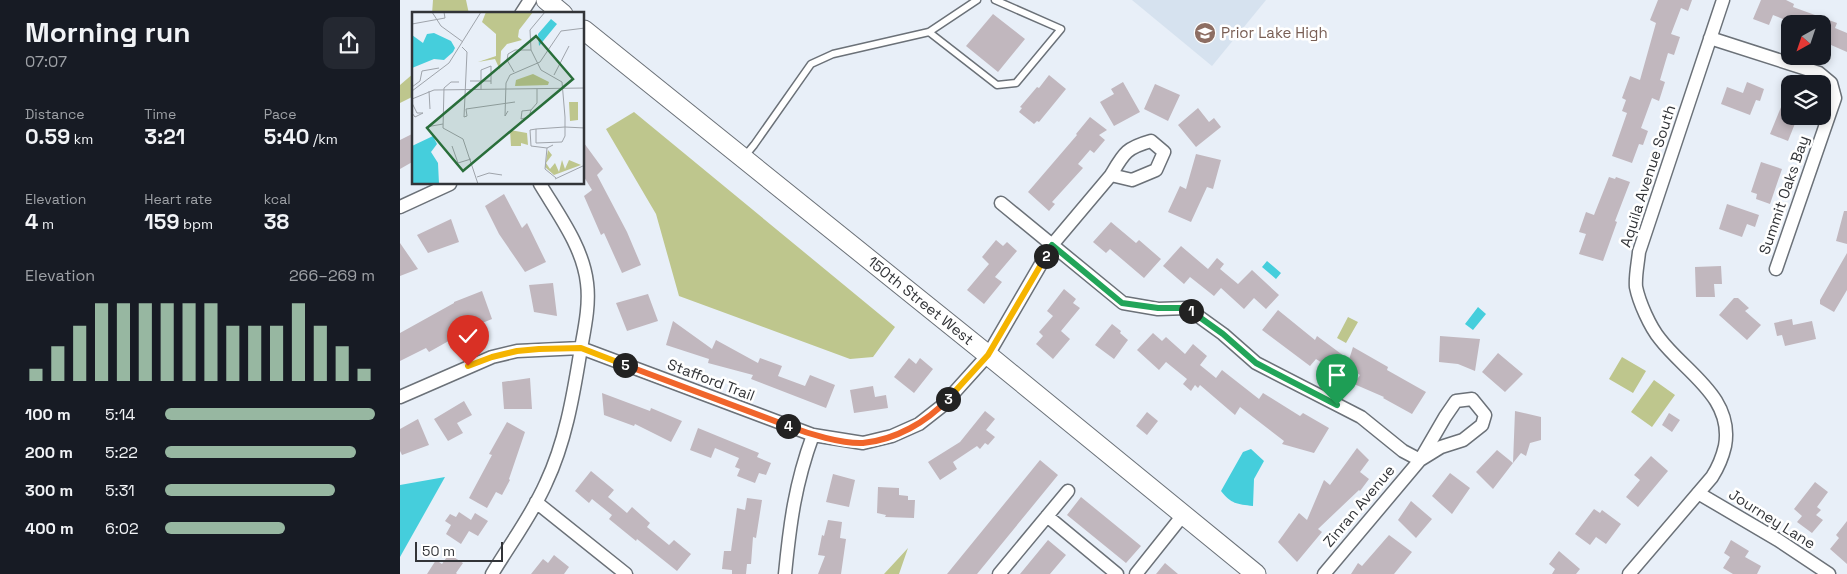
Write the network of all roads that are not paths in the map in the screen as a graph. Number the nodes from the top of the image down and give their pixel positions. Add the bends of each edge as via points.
1 (530, 0) edge
2 (546, 0) edge
3 (977, 0) edge
4 (996, 0) edge
5 (1723, 0) edge
6 (522, 12) edge
7 (561, 12) edge
8 (585, 31) edge
9 (929, 32) junction
10 (1710, 38) junction
11 (743, 158) junction
12 (1111, 176) dead end
13 (448, 185) edge
14 (541, 185) edge
15 (1001, 203) dead end
16 (400, 207) edge
17 (1052, 245) junction
18 (1776, 269) dead end
19 (581, 348) junction
20 (988, 355) junction
21 (400, 397) edge
22 (813, 435) junction
23 (1420, 460) junction
24 (1068, 491) dead end
25 (1698, 493) junction
26 (536, 502) junction
27 (1183, 515) junction
28 (1047, 516) junction
29 (492, 574) edge
30 (626, 574) edge
31 (785, 574) edge
32 (999, 574) edge
33 (1117, 574) edge
34 (1136, 574) edge
35 (1256, 574) edge
36 (1324, 574) edge
37 (1629, 574) edge
38 (1829, 574) edge

1 - 6 street
2 - 7 street
3 - 9 lane
4 - 9 lane via 1061,29 1016,83 997,85
5 - 10 street, Aquila Avenue South
8 - 11 street, 150th Street West
9 - 11 lane via 833,54 811,64
10 - 18 street, Summit Oaks Bay via 1819,73 1830,83 1835,98
10 - 25 street, Aquila Avenue South via 1640,252 1636,286 1647,318 1659,339 1714,396 1724,418 1726,436 1722,463
11 - 20 street, 150th Street West
12 - 17 street, Stafford Trail
13 - 16 street
14 - 19 street via 572,239 587,282 586,326
15 - 17 street
17 - 20 street, Stafford Trail
17 - 23 street via 1122,303 1187,308 1256,363 1361,417 1403,451
19 - 21 street, Stafford Trail via 517,351 492,357
19 - 22 street, Stafford Trail
19 - 26 street via 561,441 547,482
20 - 22 street, Stafford Trail via 942,406 919,424 892,436 863,443
20 - 27 street, 150th Street West
22 - 31 street via 793,500
23 - 23 street, Zinran Avenue via 1441,447 1463,440 1482,425 1485,415 1472,399 1456,401
23 - 36 street, Zinran Avenue
24 - 28 street
25 - 37 street, Aquila Avenue South
25 - 38 street, Journey Lane
26 - 29 street
26 - 30 street
27 - 34 street
27 - 35 street, 150th Street West
28 - 32 street
28 - 33 street

